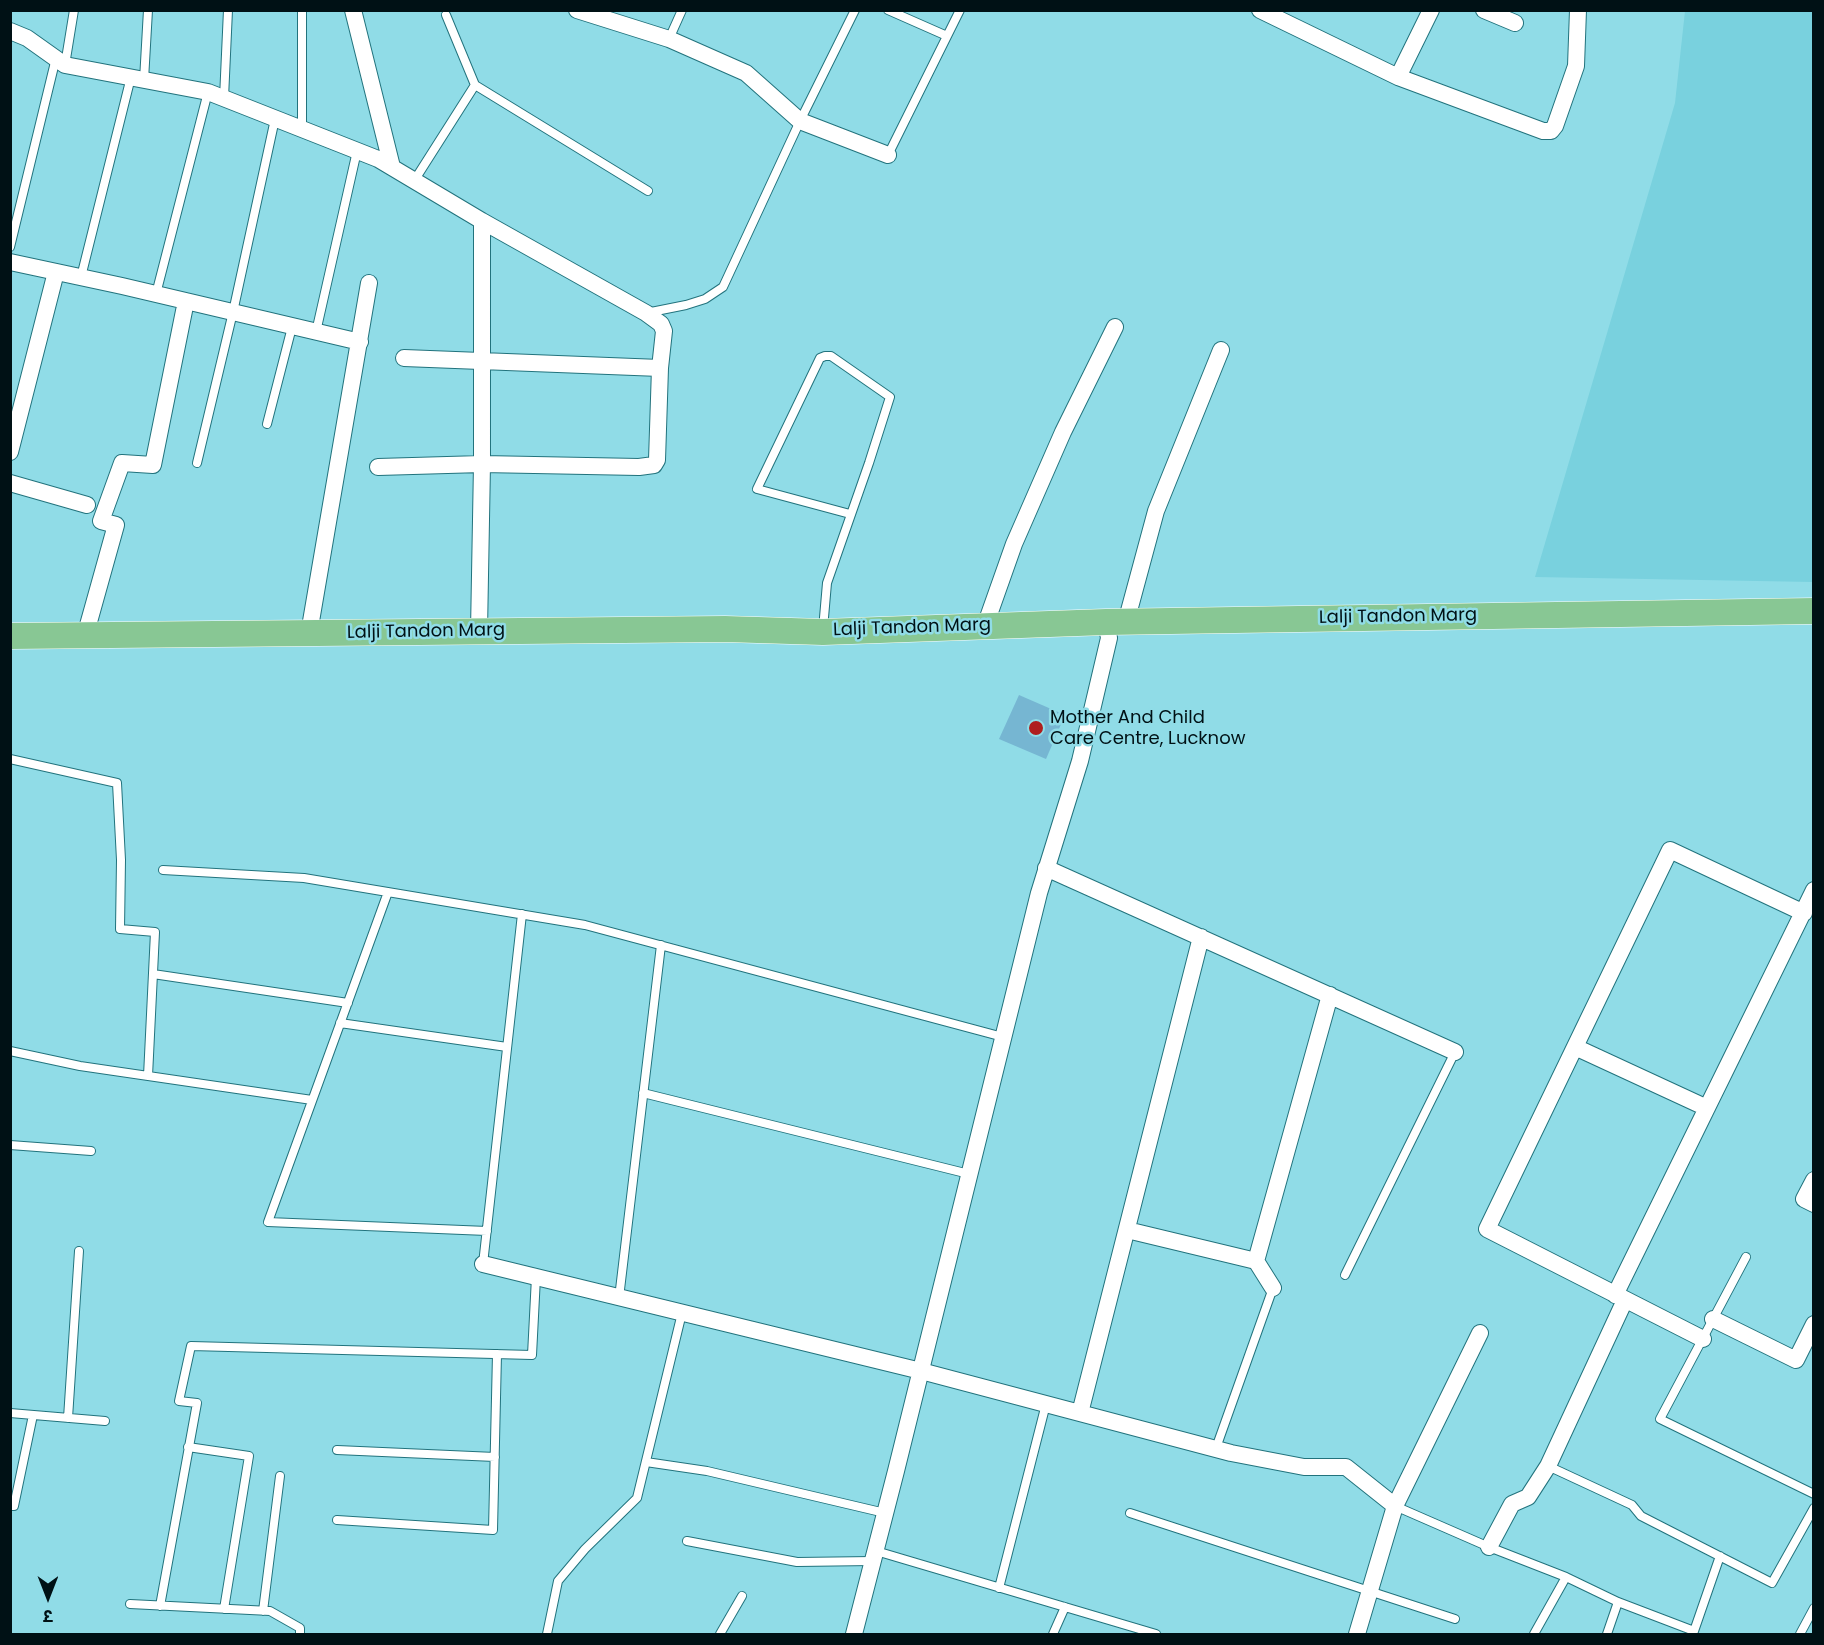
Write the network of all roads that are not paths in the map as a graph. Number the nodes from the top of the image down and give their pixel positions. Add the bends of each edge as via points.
1 (74, 10) edge
2 (148, 10) edge
3 (228, 10) edge
4 (302, 10) edge
5 (353, 10) edge
6 (682, 10) edge
7 (855, 10) edge
8 (888, 10) edge
9 (960, 10) edge
10 (1431, 10) edge
11 (1484, 10) edge
12 (1578, 10) edge
13 (582, 11) edge
14 (1268, 12) edge
15 (446, 15) dead end
16 (1515, 22) dead end
17 (10, 31) edge
18 (948, 36) junction
19 (669, 39) junction
20 (60, 61) junction
21 (1398, 76) junction
22 (138, 79) junction
23 (475, 85) junction
24 (208, 92) junction
25 (224, 99) junction
26 (275, 118) junction
27 (800, 122) junction
28 (302, 129) junction
29 (357, 151) junction
30 (888, 155) joint
31 (392, 167) junction
32 (414, 181) junction
33 (648, 191) dead end
34 (482, 221) junction
35 (10, 247) edge
36 (10, 262) edge
37 (56, 272) junction
38 (81, 277) junction
39 (369, 283) dead end
40 (156, 294) junction
41 (186, 301) junction
42 (233, 312) junction
43 (646, 314) junction
44 (292, 327) junction
45 (1115, 327) dead end
46 (316, 332) junction
47 (360, 342) junction
48 (1221, 350) dead end
49 (404, 358) dead end
50 (482, 360) junction
51 (660, 368) junction
52 (15, 413) edge
53 (267, 424) dead end
54 (10, 452) edge
55 (196, 463) dead end
56 (482, 464) junction
57 (378, 467) dead end
58 (10, 483) edge
59 (87, 505) dead end
60 (850, 514) junction
61 (1814, 611) edge
62 (1718, 619) junction
63 (986, 626) junction
64 (1814, 626) edge
65 (1114, 627) junction
66 (479, 632) junction
67 (309, 633) junction
68 (10, 636) edge
69 (85, 636) junction
70 (824, 637) junction
71 (347, 640) junction
72 (10, 648) edge
73 (10, 759) edge
74 (1046, 868) junction
75 (163, 870) dead end
76 (1814, 890) edge
77 (388, 892) junction
78 (1804, 913) junction
79 (522, 914) junction
80 (1201, 937) junction
81 (661, 945) junction
82 (153, 974) junction
83 (1329, 995) junction
84 (348, 1003) junction
85 (340, 1023) junction
86 (1003, 1037) junction
87 (507, 1047) junction
88 (1575, 1047) junction
89 (10, 1051) edge
90 (1455, 1052) joint
91 (148, 1076) junction
92 (643, 1093) junction
93 (312, 1100) junction
94 (1707, 1108) junction
95 (10, 1145) edge
96 (91, 1150) dead end
97 (969, 1174) junction
98 (1814, 1180) edge
99 (1814, 1204) edge
100 (1127, 1230) junction
101 (487, 1231) junction
102 (79, 1251) dead end
103 (1746, 1257) dead end
104 (1256, 1261) junction
105 (483, 1264) joint
106 (1345, 1275) dead end
107 (536, 1277) junction
108 (1273, 1288) joint
109 (1620, 1297) junction
110 (619, 1298) junction
111 (682, 1313) junction
112 (1713, 1319) junction
113 (1814, 1324) edge
114 (1480, 1333) dead end
115 (1703, 1339) junction
116 (497, 1354) junction
117 (921, 1371) junction
118 (1046, 1404) junction
119 (10, 1413) edge
120 (1080, 1413) junction
121 (33, 1415) junction
122 (68, 1418) junction
123 (105, 1421) dead end
124 (188, 1447) junction
125 (1216, 1448) junction
126 (337, 1450) dead end
127 (495, 1457) junction
128 (646, 1462) junction
129 (1548, 1466) junction
130 (280, 1476) dead end
131 (1814, 1494) edge
132 (10, 1506) edge
133 (1395, 1506) junction
134 (1814, 1508) edge
135 (885, 1513) junction
136 (1131, 1513) dead end
137 (337, 1520) dead end
138 (687, 1541) dead end
139 (1489, 1547) junction
140 (874, 1556) junction
141 (1720, 1556) junction
142 (1566, 1577) junction
143 (999, 1588) junction
144 (1370, 1591) junction
145 (742, 1596) dead end
146 (1618, 1602) junction
147 (130, 1605) dead end
148 (159, 1606) junction
149 (1065, 1607) junction
150 (1814, 1608) edge
151 (224, 1609) junction
152 (263, 1611) junction
153 (1455, 1619) dead end
154 (1810, 1624) edge
155 (1694, 1633) edge
156 (300, 1635) edge
157 (547, 1635) edge
158 (720, 1635) edge
159 (854, 1635) edge
160 (1053, 1635) edge
161 (1156, 1635) edge
162 (1357, 1635) edge
163 (1534, 1635) edge
164 (1607, 1635) edge
165 (1800, 1635) edge

1 - 20 lane
2 - 22 lane
3 - 25 lane
4 - 28 lane
5 - 31 street
6 - 19 lane
7 - 27 lane
8 - 18 lane
9 - 18 lane
10 - 21 street
11 - 16 street
12 - 21 street via 1576,66 1551,131
13 - 19 street
14 - 21 street
15 - 23 lane
17 - 20 street
18 - 30 lane
19 - 27 street via 746,73
20 - 22 street
20 - 35 lane
22 - 24 street
22 - 38 lane
23 - 32 lane
23 - 33 lane
24 - 25 street
24 - 40 lane
25 - 26 street
26 - 28 street
26 - 42 lane
27 - 30 street
27 - 43 lane via 723,287 705,299
28 - 29 street
29 - 31 street
29 - 46 lane
31 - 32 street
32 - 34 street
34 - 43 street
34 - 50 street
36 - 37 street
37 - 38 street
37 - 52 street
38 - 40 street
39 - 47 street
40 - 41 street
41 - 42 street
41 - 69 street via 153,465 122,463 101,521 116,525
42 - 44 street
42 - 55 lane
43 - 51 street via 661,324 664,331
44 - 46 street
44 - 53 lane
45 - 63 street via 1014,544
46 - 47 street
47 - 67 street
48 - 65 street
49 - 50 street
50 - 51 street
50 - 56 street
51 - 56 street via 654,465
52 - 54 street
56 - 57 street
56 - 66 street
58 - 59 street
60 - 60 lane via 890,397 831,356 825,356 820,358 757,489
60 - 70 lane via 827,583
61 - 62 main road, Lalji Tandon Marg
62 - 64 main road, Lalji Tandon Marg
62 - 65 main road, Lalji Tandon Marg
63 - 65 main road, Lalji Tandon Marg
63 - 70 main road, Lalji Tandon Marg
65 - 70 main road, Lalji Tandon Marg
65 - 74 street via 1080,761
66 - 70 main road, Lalji Tandon Marg via 725,629
66 - 71 main road, Lalji Tandon Marg
67 - 69 main road, Lalji Tandon Marg
67 - 71 main road, Lalji Tandon Marg
68 - 69 main road, Lalji Tandon Marg
70 - 71 main road, Lalji Tandon Marg
71 - 72 main road, Lalji Tandon Marg
73 - 82 lane via 117,783 120,928 155,932
74 - 80 street
74 - 86 street
75 - 77 lane via 304,878
76 - 78 street
77 - 79 lane
77 - 84 lane
78 - 88 street via 1670,850
78 - 94 street
79 - 81 lane
79 - 87 lane
80 - 83 street
80 - 100 street
81 - 86 lane
81 - 92 lane
82 - 84 lane
82 - 91 lane
83 - 90 street
83 - 104 street
84 - 85 lane
85 - 87 lane
85 - 93 lane
86 - 97 street
87 - 101 lane
88 - 94 street
88 - 109 street via 1486,1229
89 - 91 lane
90 - 106 lane
91 - 93 lane
92 - 97 lane
92 - 110 lane
93 - 101 lane via 268,1222
94 - 109 street
95 - 96 lane
97 - 117 street
98 - 99 street via 1804,1199
100 - 104 street
100 - 120 street
101 - 105 lane
102 - 122 lane
103 - 112 lane
104 - 108 street
105 - 107 street
107 - 110 street
107 - 116 lane via 532,1355
108 - 125 lane
109 - 115 street
109 - 129 street
110 - 111 street
111 - 117 street
111 - 128 lane
112 - 113 street via 1796,1360
112 - 115 lane
114 - 133 street
115 - 131 lane via 1660,1419
116 - 124 lane via 191,1346 179,1401 197,1403
116 - 127 lane
117 - 118 street
117 - 135 street
118 - 120 street
118 - 143 lane
119 - 121 lane
120 - 125 street
121 - 122 lane
121 - 132 lane via 14,1506
122 - 123 lane
124 - 148 lane
124 - 151 lane via 249,1456
125 - 133 street via 1304,1467 1346,1467
126 - 127 lane
127 - 137 lane via 492,1530
128 - 135 lane via 707,1471
128 - 157 lane via 637,1498 558,1581
129 - 139 street via 1528,1497 1512,1504
129 - 141 lane via 1632,1505 1641,1516
130 - 152 lane
133 - 139 lane
133 - 144 street
134 - 141 lane via 1772,1583
135 - 140 street
136 - 144 lane
138 - 140 lane via 797,1562
139 - 142 lane
140 - 143 lane
140 - 159 street
141 - 155 lane
142 - 146 lane
142 - 163 lane
143 - 149 lane
144 - 153 lane
144 - 162 street
145 - 158 lane
146 - 155 lane
146 - 164 lane
147 - 148 lane
148 - 151 lane
149 - 160 lane
149 - 161 lane
150 - 154 lane
151 - 152 lane
152 - 156 lane via 300,1628
154 - 165 lane

